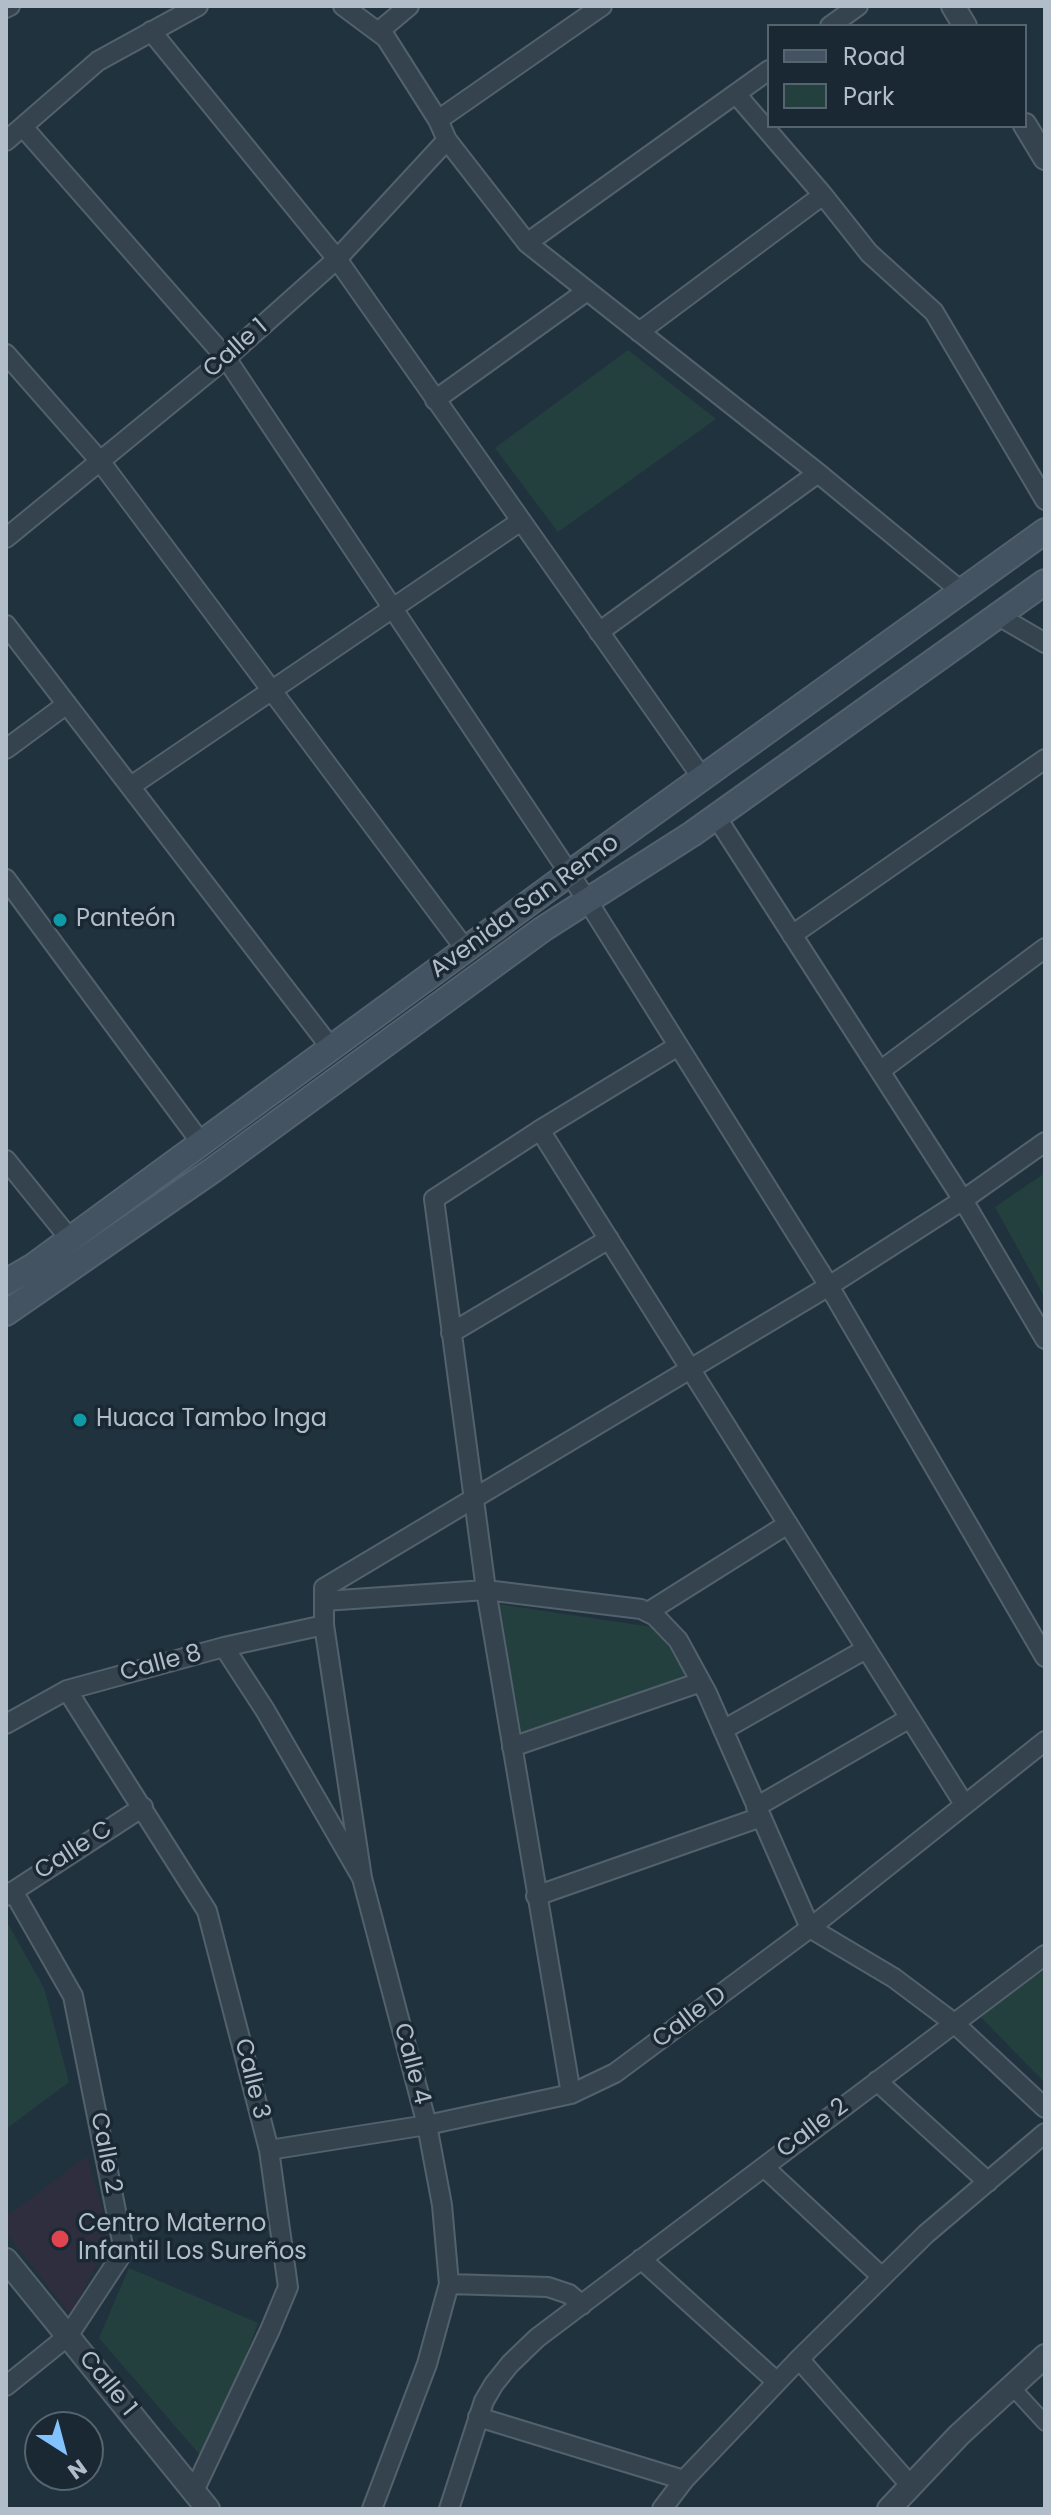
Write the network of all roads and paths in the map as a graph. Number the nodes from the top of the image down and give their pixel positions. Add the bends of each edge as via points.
1 (198, 6) edge
2 (343, 6) edge
3 (409, 6) edge
4 (602, 6) edge
5 (858, 6) edge
6 (953, 6) edge
7 (833, 24) edge
8 (964, 24) edge
9 (151, 31) junction
10 (378, 32) junction
11 (767, 71) edge
12 (736, 94) junction
13 (438, 120) junction
14 (23, 127) junction
15 (1027, 128) edge
16 (447, 140) junction
17 (6, 141) edge
18 (1045, 158) edge
19 (823, 195) junction
20 (527, 243) junction
21 (337, 259) junction
22 (587, 291) junction
23 (639, 332) junction
24 (6, 354) edge
25 (226, 358) junction
26 (435, 400) junction
27 (100, 461) junction
28 (818, 473) junction
29 (1045, 500) edge
30 (521, 521) junction
31 (1045, 531) edge
32 (6, 538) edge
33 (1045, 582) edge
34 (961, 591) junction
35 (393, 608) junction
36 (997, 615) junction
37 (6, 625) edge
38 (599, 632) junction
39 (1045, 643) edge
40 (272, 691) junction
41 (67, 704) junction
42 (6, 749) edge
43 (1045, 759) edge
44 (703, 779) junction
45 (131, 786) junction
46 (717, 818) junction
47 (570, 873) junction
48 (6, 879) edge
49 (587, 900) junction
50 (792, 935) junction
51 (1045, 948) edge
52 (466, 950) junction
53 (678, 1046) junction
54 (331, 1048) junction
55 (880, 1071) junction
56 (540, 1130) junction
57 (1045, 1142) edge
58 (202, 1144) junction
59 (6, 1160) edge
60 (963, 1200) junction
61 (70, 1239) junction
62 (609, 1239) junction
63 (6, 1282) edge
64 (829, 1286) junction
65 (6, 1313) edge
66 (451, 1333) junction
67 (1045, 1339) edge
68 (689, 1368) junction
69 (472, 1499) junction
70 (788, 1524) junction
71 (486, 1590) junction
72 (324, 1601) junction
73 (648, 1612) junction
74 (324, 1625) junction
75 (224, 1647) junction
76 (866, 1649) junction
77 (1045, 1657) edge
78 (701, 1682) junction
79 (67, 1690) junction
80 (910, 1718) junction
81 (6, 1724) edge
82 (723, 1730) junction
83 (1045, 1741) edge
84 (512, 1747) junction
85 (964, 1804) junction
86 (143, 1807) junction
87 (759, 1812) junction
88 (362, 1878) junction
89 (9, 1894) edge
90 (536, 1896) junction
91 (810, 1928) junction
92 (1045, 1955) edge
93 (954, 2023) junction
94 (877, 2081) junction
95 (571, 2094) junction
96 (1045, 2108) edge
97 (427, 2125) junction
98 (1045, 2133) edge
99 (269, 2150) junction
100 (764, 2167) junction
101 (988, 2182) junction
102 (641, 2259) junction
103 (6, 2260) edge
104 (882, 2277) junction
105 (449, 2284) junction
106 (582, 2305) junction
107 (68, 2336) junction
108 (1045, 2356) edge
109 (799, 2359) junction
110 (777, 2382) junction
111 (6, 2386) edge
112 (1011, 2386) junction
113 (478, 2417) junction
114 (1045, 2423) edge
115 (684, 2480) junction
116 (911, 2486) junction
117 (194, 2491) junction
118 (208, 2509) edge
119 (372, 2509) edge
120 (449, 2509) edge
121 (662, 2509) edge
122 (889, 2509) edge

1 - 9 street
2 - 10 street
3 - 10 street
4 - 13 street
5 - 7 street
6 - 8 street
9 - 14 street via 98,61
9 - 21 street
10 - 13 street
11 - 12 street
12 - 19 street
12 - 20 street
13 - 16 street
14 - 17 street
14 - 25 street
15 - 18 street
16 - 20 street
16 - 21 street, Calle 1
19 - 23 street
19 - 29 street via 869,253 934,312
20 - 22 street
21 - 25 street, Calle 1
21 - 26 street
22 - 23 street
22 - 26 street
23 - 28 street
24 - 27 street
25 - 27 street, Calle 1
25 - 35 street
26 - 30 street
27 - 32 street, Calle 1
27 - 40 street
28 - 34 street
28 - 38 street
30 - 35 street
30 - 38 street
31 - 34 main road, Avenida San Remo
33 - 36 main road, Avenida San Remo
34 - 44 main road, Avenida San Remo
35 - 40 street
35 - 47 street
36 - 39 street
36 - 46 main road, Avenida San Remo
37 - 41 street
38 - 44 street
40 - 45 street
40 - 52 street
41 - 42 street
41 - 45 street
43 - 50 street
44 - 47 main road, Avenida San Remo
45 - 54 street
46 - 49 main road, Avenida San Remo
46 - 50 street
47 - 49 street
47 - 52 main road, Avenida San Remo
48 - 58 street
49 - 53 street
49 - 65 main road, Avenida San Remo
50 - 55 street
51 - 55 street
52 - 54 main road, Avenida San Remo
53 - 56 street
53 - 64 street
54 - 58 main road, Avenida San Remo
55 - 60 street
56 - 62 street
56 - 66 street via 434,1199
57 - 60 street
58 - 61 main road, Avenida San Remo
59 - 61 street
60 - 64 street
60 - 67 street
61 - 63 main road, Avenida San Remo
62 - 66 street
62 - 68 street
64 - 68 street
64 - 77 street
66 - 69 street
68 - 69 street
68 - 70 street
69 - 71 street
69 - 72 street via 324,1588
70 - 73 street
70 - 76 street
71 - 72 street
71 - 73 street
71 - 84 street
72 - 74 street
73 - 78 street via 678,1640
74 - 75 street, Calle 8
74 - 88 street
75 - 79 street, Calle 8
75 - 88 street, Calle 4
76 - 80 street
76 - 82 street
78 - 82 street
78 - 84 street
79 - 81 street, Calle 8
79 - 86 street, Calle 3
80 - 85 street
80 - 87 street
82 - 87 street
83 - 85 street, Calle D
84 - 90 street
85 - 91 street, Calle D
86 - 89 street, Calle C
86 - 99 street, Calle 3 via 207,1911
87 - 90 street
87 - 91 street
88 - 97 street, Calle 4
89 - 107 street, Calle 2 via 73,1996 124,2251
90 - 95 street
91 - 93 street via 894,1978
91 - 95 street, Calle D via 615,2073
92 - 93 street, Calle 2
93 - 94 street, Calle 2
93 - 96 street
94 - 100 street, Calle 2
94 - 101 street
95 - 97 street, Calle D
97 - 99 street, Calle D
97 - 105 street, Calle 4
98 - 101 street
99 - 117 street, Calle 3 via 288,2287
100 - 102 street, Calle 2
100 - 104 street
101 - 104 street
102 - 106 street, Calle 2
102 - 110 street
103 - 107 street, Calle 1
104 - 109 street
105 - 106 street via 548,2287
105 - 119 street, Calle 4 via 427,2364
106 - 113 street, Calle 2 via 510,2364
107 - 111 street, Calle 2
107 - 117 street, Calle 1
108 - 112 street
109 - 110 street
109 - 116 street
110 - 115 street
112 - 114 street
112 - 116 street
113 - 115 street
113 - 120 street, Calle 2
115 - 121 street
116 - 122 street
117 - 118 street, Calle 1

